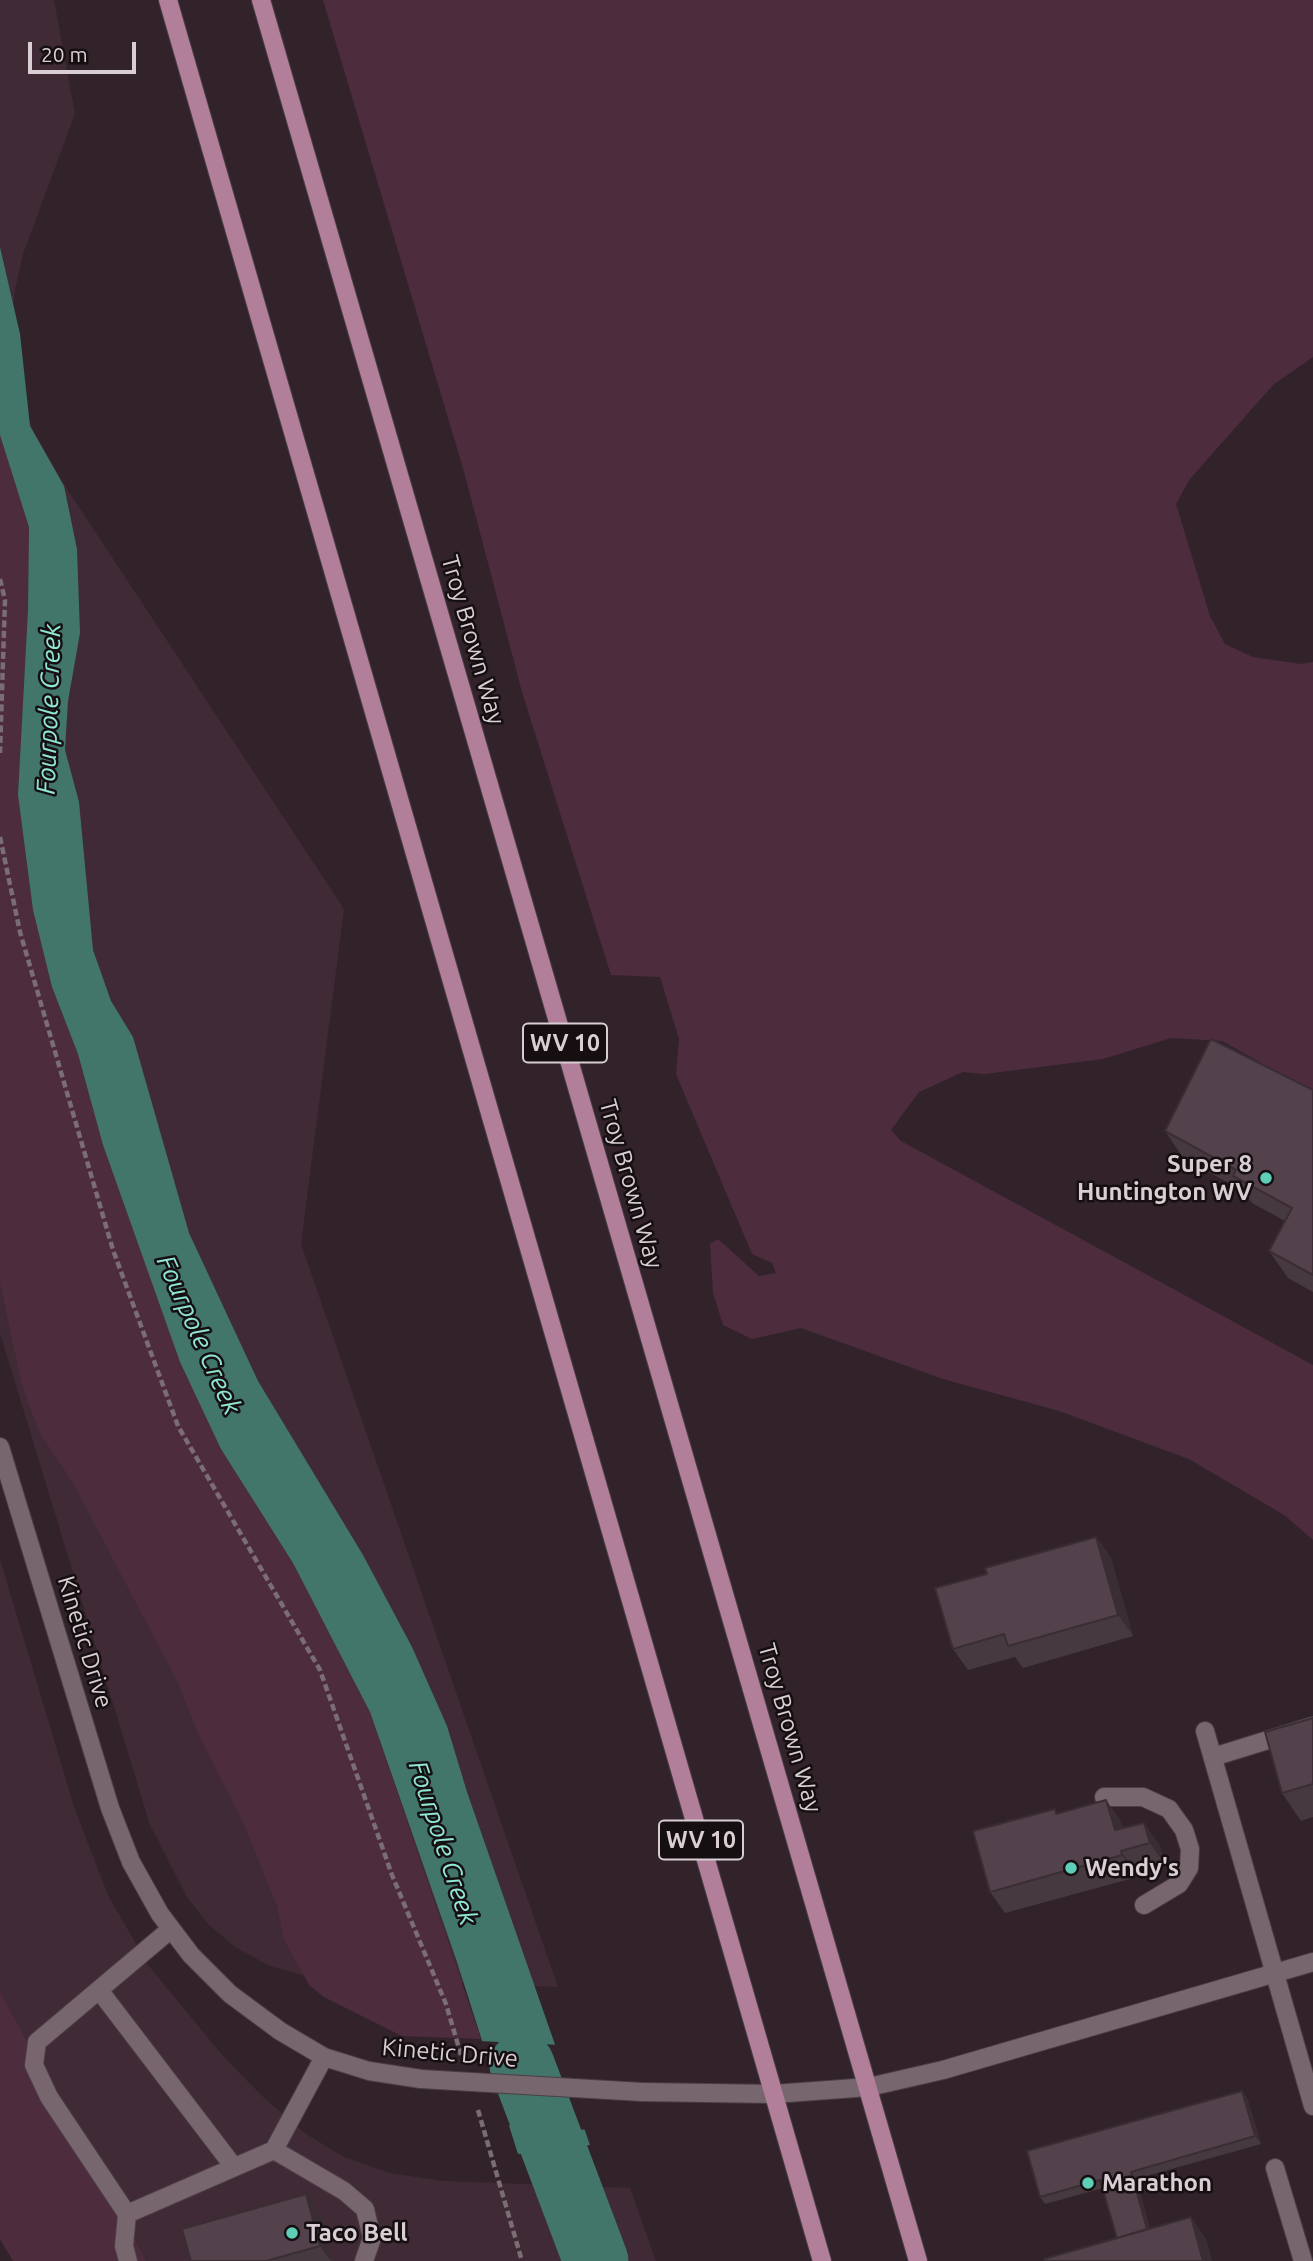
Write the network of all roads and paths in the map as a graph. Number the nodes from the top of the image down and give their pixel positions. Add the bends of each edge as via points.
1 (168, 0) edge
2 (261, 0) edge
3 (0, 579) edge
4 (0, 753) edge
5 (0, 837) edge
6 (0, 1447) edge
7 (1313, 1727) edge
8 (1205, 1731) dead end
9 (1213, 1757) junction
10 (1104, 1797) edge
11 (1144, 1905) dead end
12 (171, 1929) junction
13 (1313, 1962) edge
14 (1275, 1975) junction
15 (99, 1990) junction
16 (462, 2056) dead end
17 (324, 2057) junction
18 (869, 2087) junction
19 (774, 2094) junction
20 (1313, 2106) edge
21 (478, 2107) dead end
22 (274, 2150) junction
23 (234, 2167) junction
24 (1275, 2168) dead end
25 (127, 2214) junction
26 (128, 2261) edge
27 (364, 2261) edge
28 (522, 2261) edge
29 (822, 2261) edge
30 (918, 2261) edge
31 (1303, 2261) edge

1 - 19 main road, WV 10
2 - 18 main road, Troy Brown Way / WV 10
3 - 4 path via 5,600
5 - 16 path via 20,932 113,1250 178,1426 320,1670
6 - 12 street, Kinetic Drive via 110,1808 131,1862
7 - 9 street
8 - 9 street
9 - 14 street
10 - 11 street via 1143,1797 1169,1809 1184,1830 1189,1868 1179,1884
12 - 15 street
12 - 17 street, Kinetic Drive via 230,1994
13 - 14 street, Kinetic Drive
14 - 18 street, Kinetic Drive
14 - 20 street
15 - 23 street
15 - 25 street via 37,2042 34,2065
17 - 19 street, Kinetic Drive, bridge via 369,2071 421,2078 642,2092
17 - 22 street
18 - 19 street, Kinetic Drive
18 - 30 main road, Troy Brown Way / WV 10
19 - 29 main road, WV 10
21 - 28 path
22 - 23 street
22 - 27 street via 344,2191 365,2209 372,2238
23 - 25 street
24 - 31 street
25 - 26 street via 124,2246

